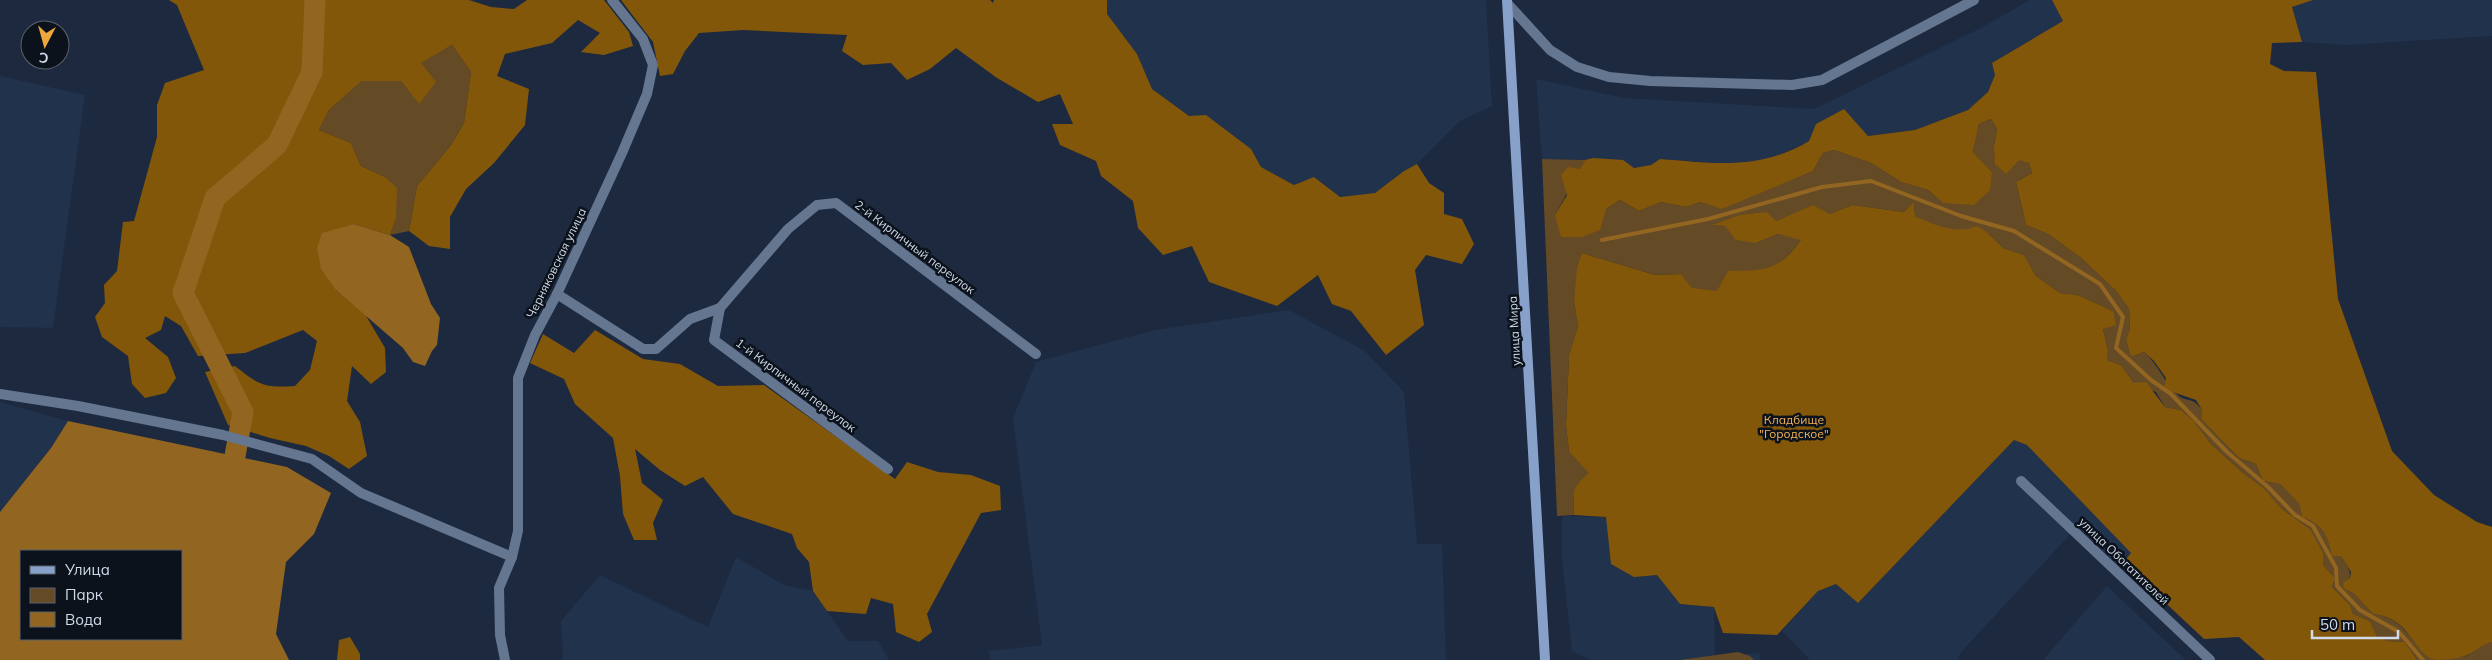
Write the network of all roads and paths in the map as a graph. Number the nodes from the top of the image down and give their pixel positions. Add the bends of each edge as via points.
1 (612, 0) edge
2 (1974, 0) edge
3 (1508, 2) edge
4 (558, 294) junction
5 (720, 308) junction
6 (1036, 354) dead end
7 (0, 394) edge
8 (888, 469) dead end
9 (2021, 481) dead end
10 (512, 557) junction
11 (505, 660) edge
12 (1545, 660) edge
13 (2210, 660) edge

1 - 4 street, Черняковская улица via 643,39 653,65 647,94
2 - 3 street via 1822,80 1792,85 1609,77 1576,67 1550,50
3 - 12 main road, улица Мира
4 - 5 street via 643,349 656,349 690,320
4 - 10 street, Черняковская улица via 535,335 518,378 518,531
5 - 6 street, 2-й Кирпичный переулок via 788,230 817,205 836,203
5 - 8 street, 1-й Кирпичный переулок via 714,340
7 - 10 street via 69,404 223,435 312,459 361,493
9 - 13 street, улица Обогатителей
10 - 11 street, Черняковская улица via 499,588 500,635

